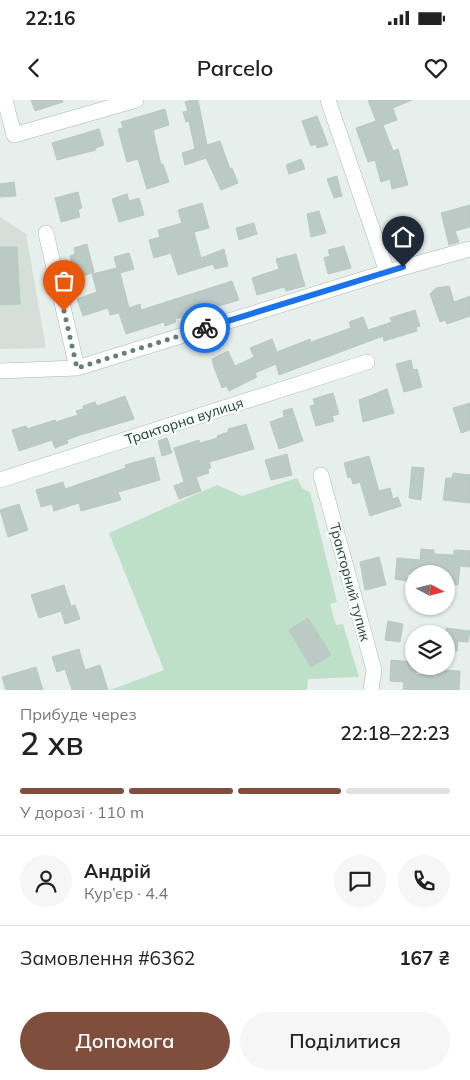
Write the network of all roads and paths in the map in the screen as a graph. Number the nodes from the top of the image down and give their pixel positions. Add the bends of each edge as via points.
1 (5, 100) edge
2 (136, 100) edge
3 (328, 100) edge
4 (46, 233) dead end
5 (470, 248) edge
6 (386, 272) junction
7 (367, 362) dead end
8 (77, 368) junction
9 (0, 371) edge
10 (320, 475) dead end
11 (0, 480) edge
12 (371, 690) edge

1 - 2 street via 14,136
3 - 6 street
4 - 8 street
5 - 6 street
6 - 8 street
7 - 11 street, Тракторна вулиця
8 - 9 street
10 - 12 street, Тракторний тупик via 374,670

